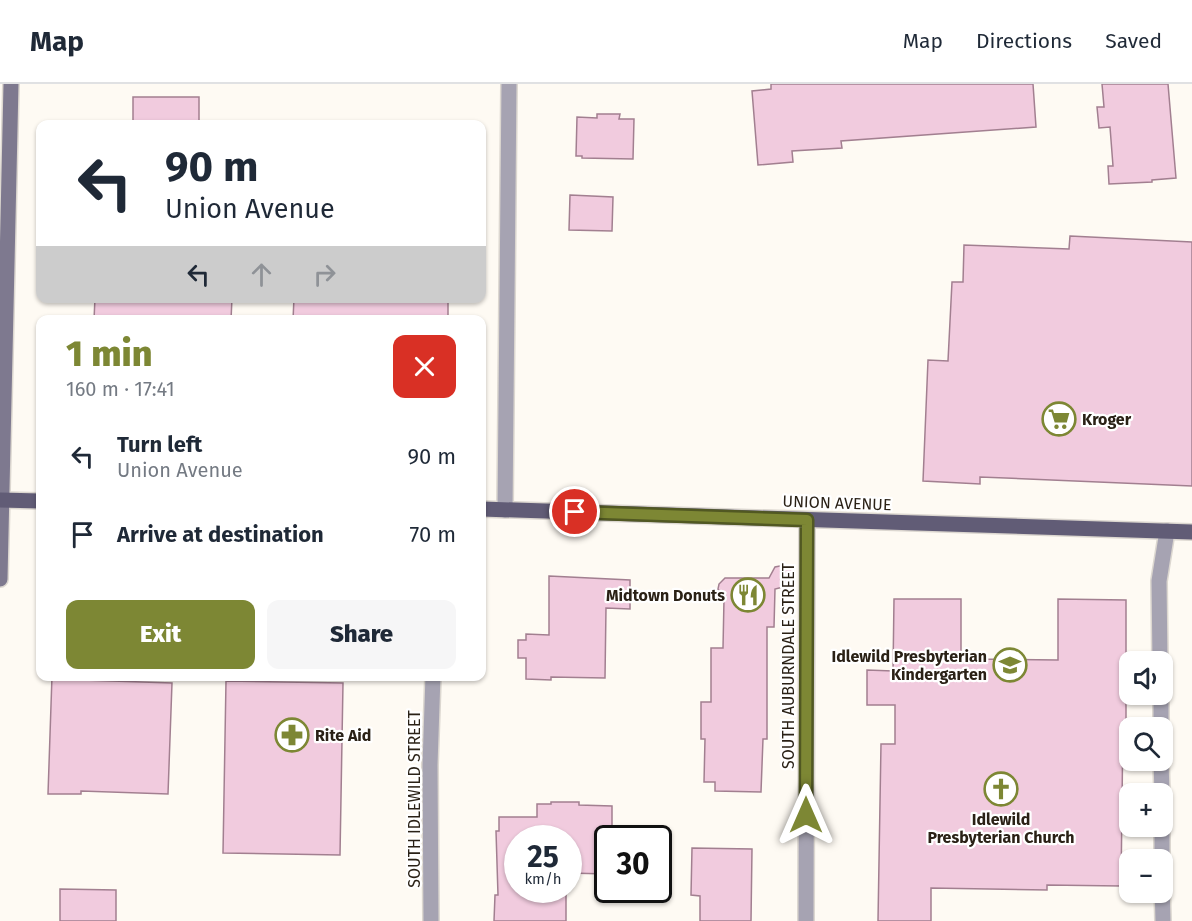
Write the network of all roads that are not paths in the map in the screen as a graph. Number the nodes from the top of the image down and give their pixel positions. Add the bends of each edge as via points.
1 (11, 84) edge
2 (509, 84) edge
3 (1, 501) edge
4 (36, 501) edge
5 (486, 509) edge
6 (505, 510) junction
7 (807, 520) junction
8 (1167, 531) junction
9 (1192, 532) edge
10 (0, 579) edge
11 (1160, 651) edge
12 (433, 681) edge
13 (1163, 903) edge
14 (432, 921) edge
15 (806, 921) edge
16 (1163, 921) edge

1 - 3 main road
2 - 6 street
3 - 4 main road
3 - 10 main road
5 - 6 main road, UNION AVENUE
6 - 7 main road, UNION AVENUE
7 - 8 main road, UNION AVENUE
7 - 15 street, SOUTH AUBURNDALE STREET
8 - 9 main road, UNION AVENUE
8 - 11 street via 1159,581
12 - 14 street, SOUTH IDLEWILD STREET
13 - 16 street

